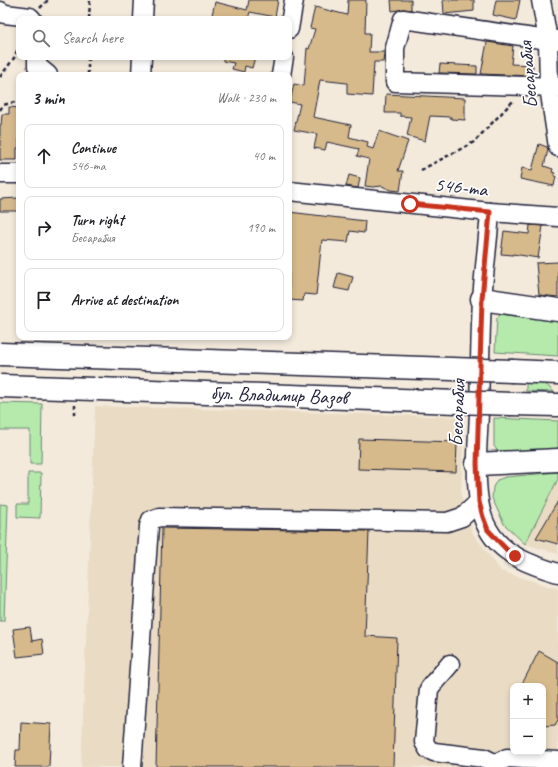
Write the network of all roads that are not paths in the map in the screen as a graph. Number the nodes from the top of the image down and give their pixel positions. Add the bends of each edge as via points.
1 (144, 0) edge
2 (294, 0) edge
3 (540, 0) edge
4 (0, 11) edge
5 (22, 16) edge
6 (143, 16) edge
7 (291, 16) edge
8 (553, 40) edge
9 (37, 60) edge
10 (142, 60) edge
11 (284, 60) edge
12 (44, 72) edge
13 (141, 72) edge
14 (282, 72) edge
15 (554, 87) edge
16 (558, 147) edge
17 (0, 174) edge
18 (16, 174) edge
19 (292, 191) edge
20 (490, 212) junction
21 (558, 217) edge
22 (482, 299) junction
23 (558, 310) edge
24 (0, 354) edge
25 (558, 373) edge
26 (0, 386) edge
27 (558, 405) edge
28 (558, 460) edge
29 (477, 464) junction
30 (479, 502) junction
31 (558, 573) edge
32 (450, 664) dead end
33 (558, 761) edge
34 (493, 766) edge
35 (132, 767) edge

1 - 6 street
2 - 7 street
3 - 8 street, Бесарабия
4 - 5 street
8 - 15 street, Бесарабия
8 - 15 street via 403,19 395,48 396,82
9 - 12 street via 37,66
10 - 13 street
11 - 14 street
15 - 16 street, Бесарабия
17 - 18 street
19 - 20 street, 546-та
20 - 21 street, 546-та
20 - 22 street, Бесарабия
22 - 23 main road
22 - 29 street, Бесарабия
24 - 25 main road, бул. Владимир Вазов, bridge
26 - 27 main road, бул. Владимир Вазов, bridge
28 - 29 main road
29 - 30 street, Бесарабия
30 - 31 street, Бесарабия via 488,530 507,550 530,564
30 - 35 street via 462,517 447,522 159,517 152,520 149,526
32 - 34 street via 429,690 424,742 428,749 434,752 484,758
33 - 34 street via 507,758

